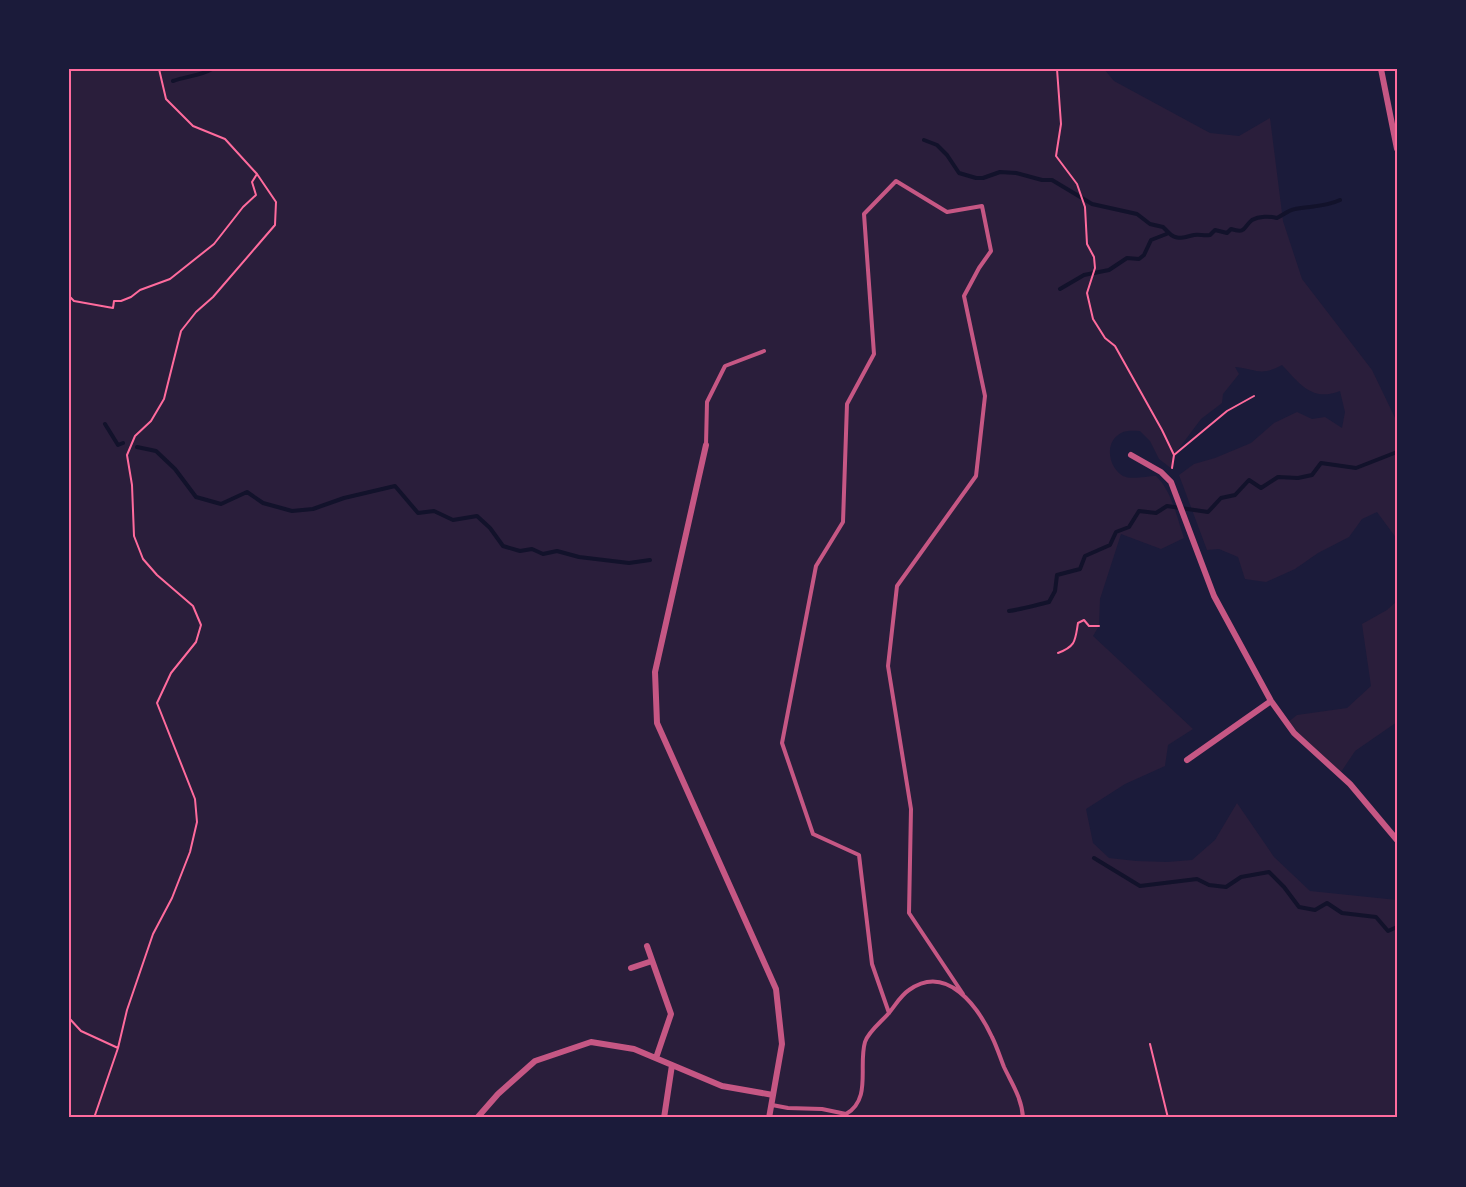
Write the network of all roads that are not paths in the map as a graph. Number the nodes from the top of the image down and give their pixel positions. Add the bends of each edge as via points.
1 (1381, 69) edge
2 (1397, 149) edge
3 (764, 351) dead end
4 (706, 445) joint
5 (1131, 456) dead end
6 (1270, 701) junction
7 (1187, 760) dead end
8 (1397, 840) edge
9 (647, 946) dead end
10 (652, 961) junction
11 (631, 968) dead end
12 (963, 994) junction
13 (889, 1013) junction
14 (657, 1059) junction
15 (672, 1065) junction
16 (773, 1095) junction
17 (771, 1105) junction
18 (477, 1118) edge
19 (664, 1118) edge
20 (769, 1118) edge
21 (1023, 1118) edge

1 - 2 street
3 - 4 lane via 725,366 707,402
4 - 16 street via 654,672 657,723 776,988 782,1044
5 - 6 street via 1167,478 1214,596
6 - 7 street
6 - 8 street via 1294,733 1357,792
9 - 10 street
10 - 11 street
10 - 14 street via 671,1014
12 - 13 lane via 941,983 919,985 909,990
12 - 13 lane via 909,913 911,808 888,666 897,586 976,476 985,396 964,296 991,251 982,206 947,212 896,182 864,214 874,354 847,404 843,522 816,566 782,743 813,834 859,855 872,964
12 - 21 lane via 991,1034 1016,1088
13 - 17 lane via 865,1041 863,1087 853,1110 846,1114
14 - 15 street
14 - 18 street via 634,1049 591,1042 535,1061
15 - 16 street via 722,1086
15 - 19 street
16 - 17 street
17 - 20 street

